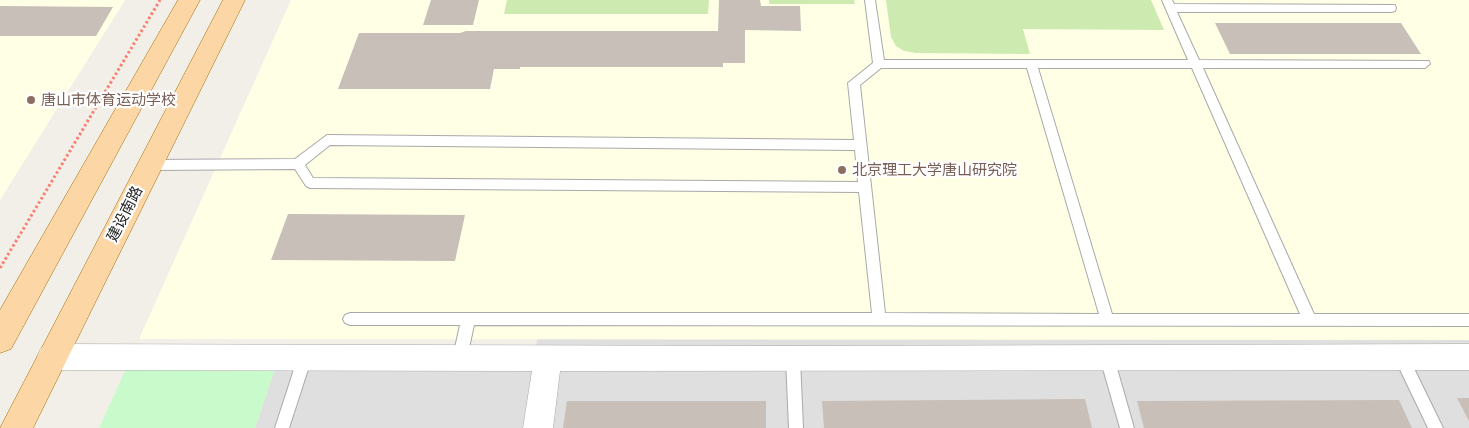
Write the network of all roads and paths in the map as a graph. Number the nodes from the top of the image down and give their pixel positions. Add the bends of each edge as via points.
1 (160, 0) edge
2 (189, 0) edge
3 (234, 0) edge
4 (870, 0) edge
5 (1169, 4) edge
6 (1391, 8) dead end
7 (879, 64) junction
8 (1426, 64) dead end
9 (1032, 65) junction
10 (1196, 65) junction
11 (860, 145) junction
12 (298, 164) junction
13 (150, 165) junction
14 (865, 186) junction
15 (0, 268) edge
16 (350, 319) dead end
17 (468, 319) junction
18 (879, 319) junction
19 (1107, 319) junction
20 (1310, 320) junction
21 (1469, 320) edge
22 (0, 339) edge
23 (51, 357) junction
24 (305, 357) junction
25 (1469, 357) edge
26 (460, 358) junction
27 (548, 358) junction
28 (1107, 358) junction
29 (1401, 358) junction
30 (793, 359) junction
31 (16, 428) edge
32 (282, 428) edge
33 (538, 428) edge
34 (796, 428) edge
35 (1127, 428) edge
36 (1436, 428) edge

1 - 15 path
2 - 22 main road
3 - 13 main road, 建设南路
4 - 7 lane
5 - 6 lane
5 - 10 lane
7 - 9 lane
7 - 11 lane via 854,83
8 - 10 lane
9 - 10 lane
9 - 19 lane
10 - 20 lane
11 - 12 lane via 327,140
11 - 14 lane
12 - 13 lane
12 - 14 lane via 310,183
13 - 23 main road, 建设南路
14 - 18 lane
16 - 17 lane
17 - 18 lane
17 - 26 lane
18 - 19 lane
19 - 20 lane
20 - 21 lane
23 - 24 street
23 - 31 main road, 建设南路
24 - 26 street
24 - 32 lane
25 - 29 street
26 - 27 street
27 - 30 street
27 - 33 street
28 - 29 street
28 - 30 street
28 - 35 lane
29 - 36 lane
30 - 34 lane

